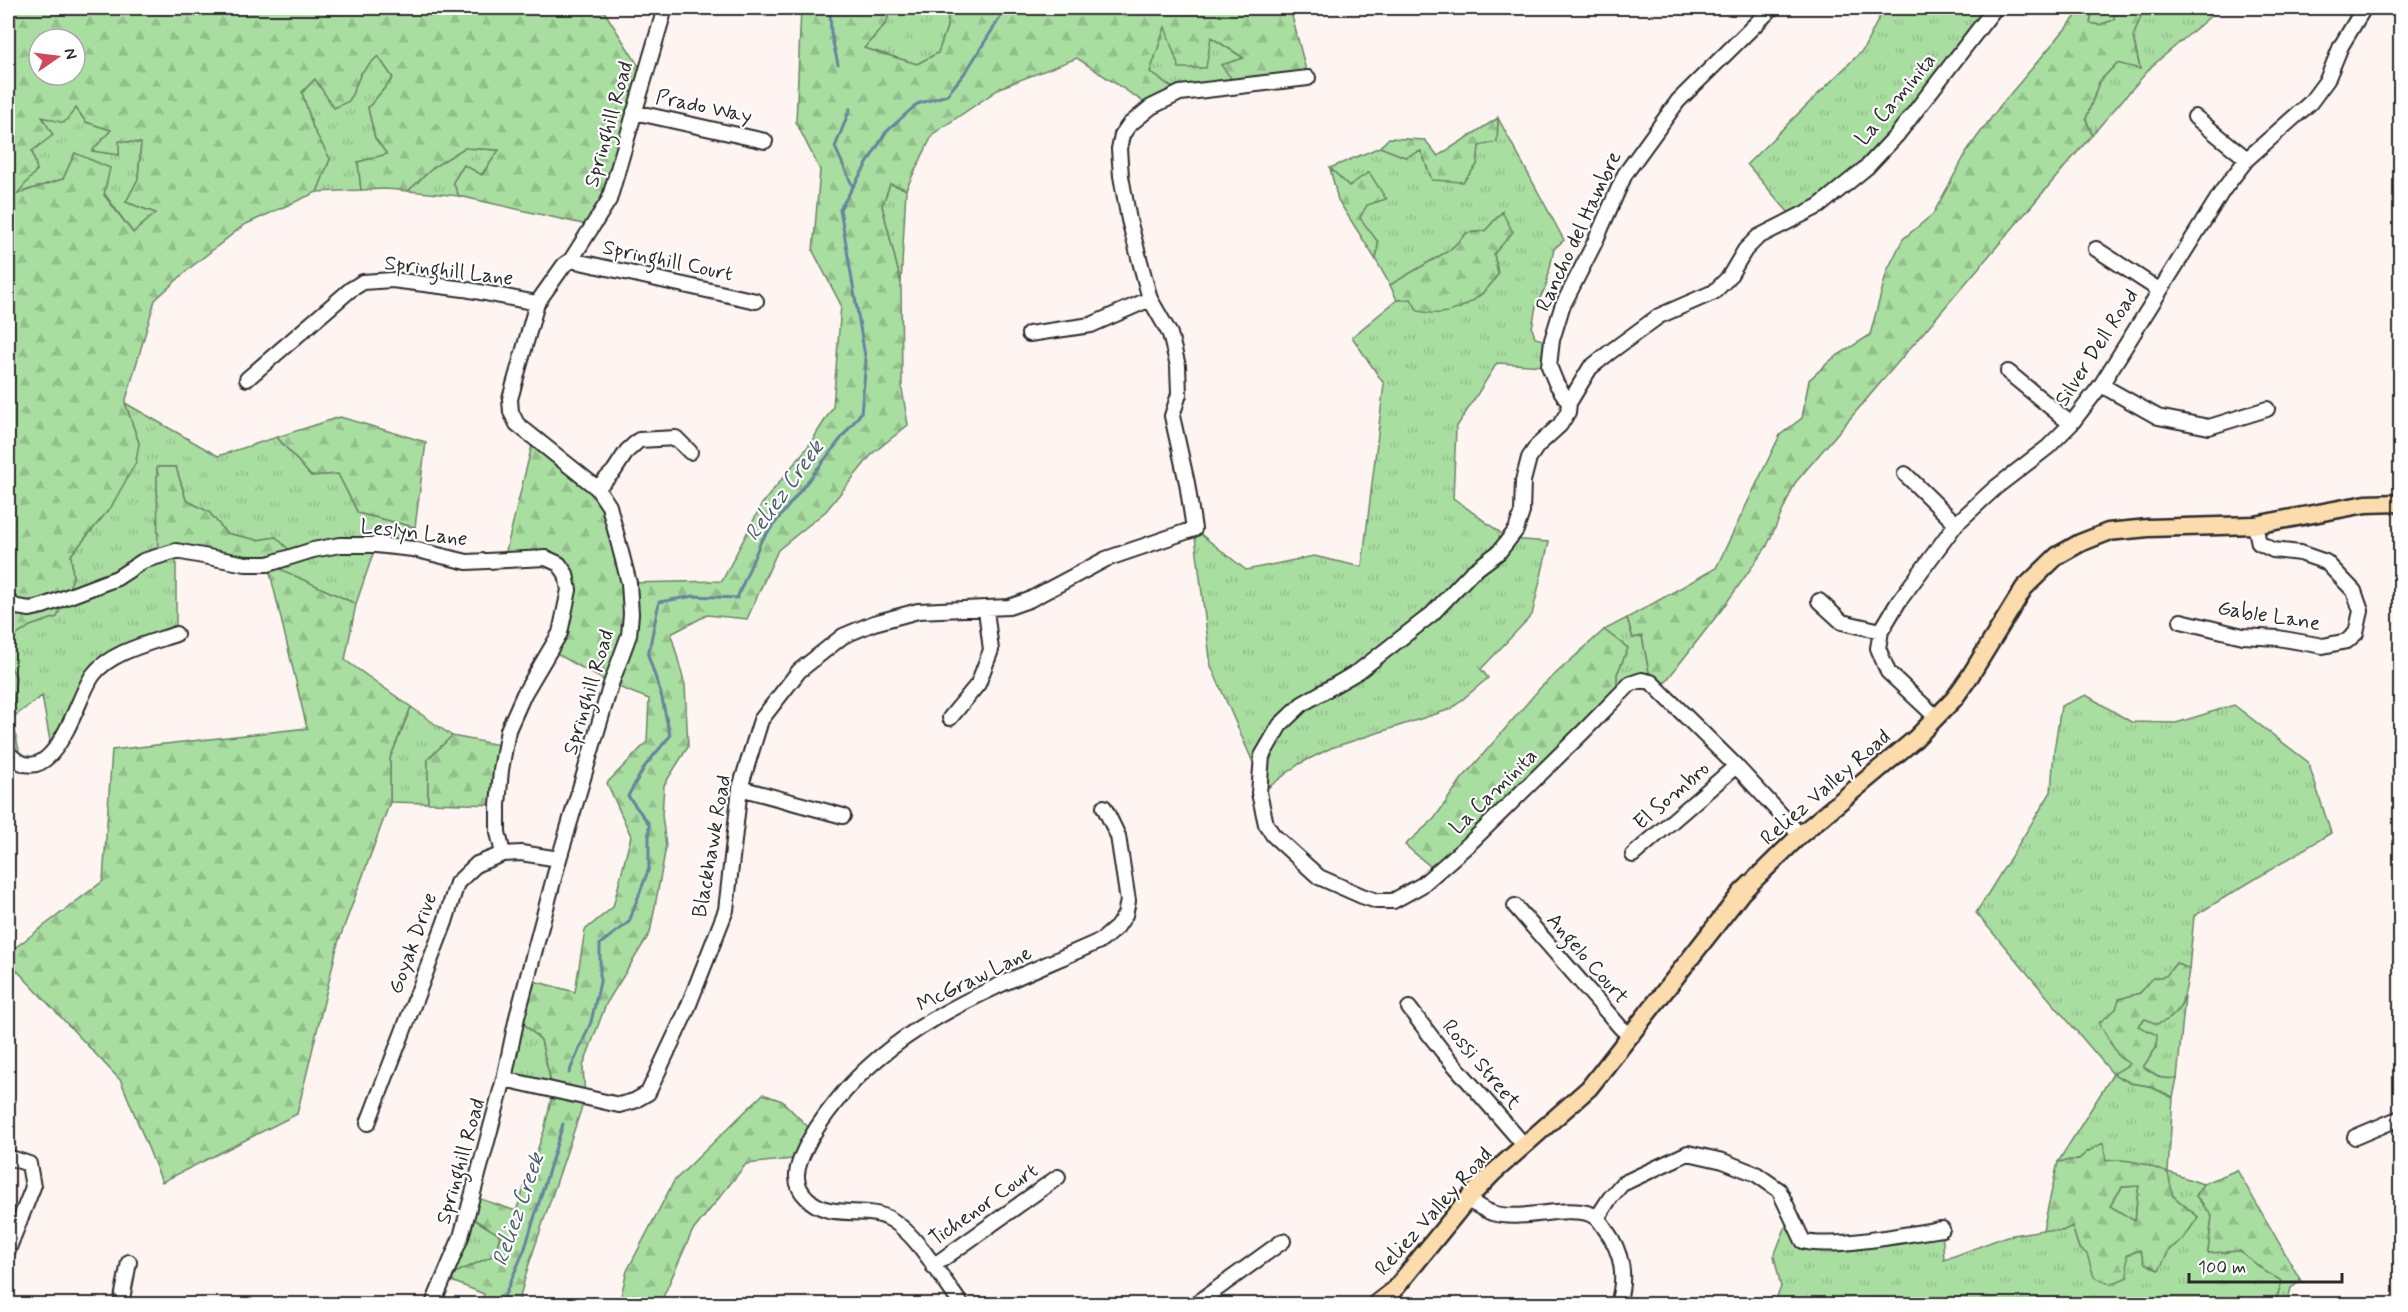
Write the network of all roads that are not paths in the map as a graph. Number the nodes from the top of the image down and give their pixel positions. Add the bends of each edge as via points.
1 (664, 8) edge
2 (1772, 8) edge
3 (1995, 8) edge
4 (2364, 8) edge
5 (1308, 78) dead end
6 (634, 112) junction
7 (2195, 117) dead end
8 (765, 141) dead end
9 (2247, 159) junction
10 (2096, 249) dead end
11 (572, 260) junction
12 (2159, 290) junction
13 (1150, 299) junction
14 (756, 301) dead end
15 (537, 303) junction
16 (1029, 334) dead end
17 (2008, 372) dead end
18 (247, 378) dead end
19 (2101, 385) junction
20 (1569, 403) junction
21 (2266, 409) dead end
22 (2071, 424) junction
23 (690, 452) dead end
24 (1905, 474) dead end
25 (597, 488) junction
26 (2400, 502) edge
27 (1956, 524) junction
28 (2255, 525) junction
29 (1819, 601) dead end
30 (8, 602) edge
31 (986, 609) junction
32 (2181, 621) dead end
33 (1881, 631) junction
34 (176, 634) dead end
35 (1936, 717) junction
36 (950, 718) dead end
37 (8, 753) edge
38 (1736, 766) junction
39 (740, 788) junction
40 (1104, 807) dead end
41 (843, 816) dead end
42 (1800, 835) junction
43 (503, 854) junction
44 (1633, 855) dead end
45 (559, 859) junction
46 (1515, 906) dead end
47 (1409, 1008) dead end
48 (1632, 1036) junction
49 (504, 1079) junction
50 (2400, 1118) edge
51 (368, 1123) dead end
52 (2355, 1137) dead end
53 (1524, 1145) junction
54 (8, 1159) edge
55 (1058, 1177) dead end
56 (1467, 1200) junction
57 (1597, 1218) junction
58 (1941, 1229) dead end
59 (1283, 1241) dead end
60 (8, 1250) edge
61 (129, 1262) dead end
62 (933, 1266) junction
63 (121, 1305) edge
64 (433, 1305) edge
65 (961, 1305) edge
66 (1196, 1305) edge
67 (1376, 1305) edge
68 (1618, 1305) edge

1 - 6 street, Springhill Road
2 - 20 street, Rancho del Hambre via 1678,101 1625,174 1562,307 1552,340 1550,366
3 - 20 street, La Caminita via 1897,135 1867,166 1820,206 1758,237 1714,292 1659,316 1610,352 1590,368
4 - 9 street, Silver Dell Road via 2341,46 2327,80 2310,103
5 - 13 street via 1180,93 1151,107 1122,135 1120,176
6 - 8 street, Prado Way
6 - 11 street, Springhill Road via 609,200
7 - 9 street
9 - 12 street, Silver Dell Road
10 - 12 street
11 - 14 street, Springhill Court
11 - 15 street, Springhill Road via 564,265
12 - 19 street, Silver Dell Road
13 - 16 street via 1091,325
13 - 31 street, Blackhawk Road via 1170,334 1178,366 1179,394 1172,416 1194,529 1106,559 1029,600
15 - 18 street, Springhill Lane via 464,288 392,280 363,282
15 - 25 street, Springhill Road via 510,399 511,412 517,424
17 - 22 street
19 - 21 street via 2158,417 2209,427
19 - 22 street, Silver Dell Road
20 - 38 street, La Caminita via 1560,425 1529,458 1522,512 1516,530 1499,552 1387,650 1302,704 1280,725 1262,756 1259,793 1266,824 1319,877 1377,901 1393,901 1422,885 1486,828 1630,684 1642,680 1651,682
22 - 27 street, Silver Dell Road
23 - 25 street via 676,438 639,440
24 - 27 street
25 - 45 street, Springhill Road via 609,506 629,583 629,635
26 - 28 main road, Reliez Valley Road via 2366,504
27 - 33 street, Silver Dell Road
28 - 32 street, Gable Lane via 2259,543 2326,562 2354,591 2361,611 2356,633 2347,641 2323,646 2243,636
28 - 35 main road, Reliez Valley Road via 2109,532 2057,556 2024,588 1970,676
29 - 33 street via 1842,622
30 - 43 street, Leslyn Lane via 30,609 44,606 117,578 143,561 176,551 246,564 268,564 340,545 376,545 467,562 546,558 559,564 569,590 560,633 508,730 498,805
31 - 36 street via 991,650 978,684
31 - 39 street, Blackhawk Road via 918,611 843,636 799,671 761,720
33 - 35 street via 1878,648 1888,672
34 - 37 street via 129,650 102,666 93,675 63,737 39,762 22,764
35 - 42 main road, Reliez Valley Road
38 - 42 street, La Caminita
38 - 44 street, El Sombro
39 - 41 street
39 - 49 street, Blackhawk Road via 726,910 686,1012 648,1093 620,1105
40 - 62 street, McGraw Lane via 1118,836 1127,888 1125,915 1117,927 1102,940 952,1007 895,1043 851,1082 813,1132 797,1166 796,1183 819,1208 876,1214 892,1220
42 - 48 main road, Reliez Valley Road via 1742,892
43 - 45 street, Goyak Drive
43 - 51 street, Goyak Drive via 477,864 457,883
45 - 49 street, Springhill Road
46 - 48 street, Angelo Court
47 - 53 street, Rossi Street
48 - 53 main road, Reliez Valley Road via 1589,1088
49 - 64 street, Springhill Road via 461,1237
50 - 52 street
53 - 56 main road, Reliez Valley Road
54 - 60 street via 29,1164 33,1187
55 - 62 street, Tichenor Court
56 - 57 street via 1492,1213 1577,1212
56 - 67 main road, Reliez Valley Road via 1394,1290
57 - 58 street via 1622,1184 1688,1153 1756,1174 1779,1190 1803,1242 1832,1243
57 - 68 street via 1620,1254 1623,1267
59 - 66 street
61 - 63 street
62 - 65 street, McGraw Lane

